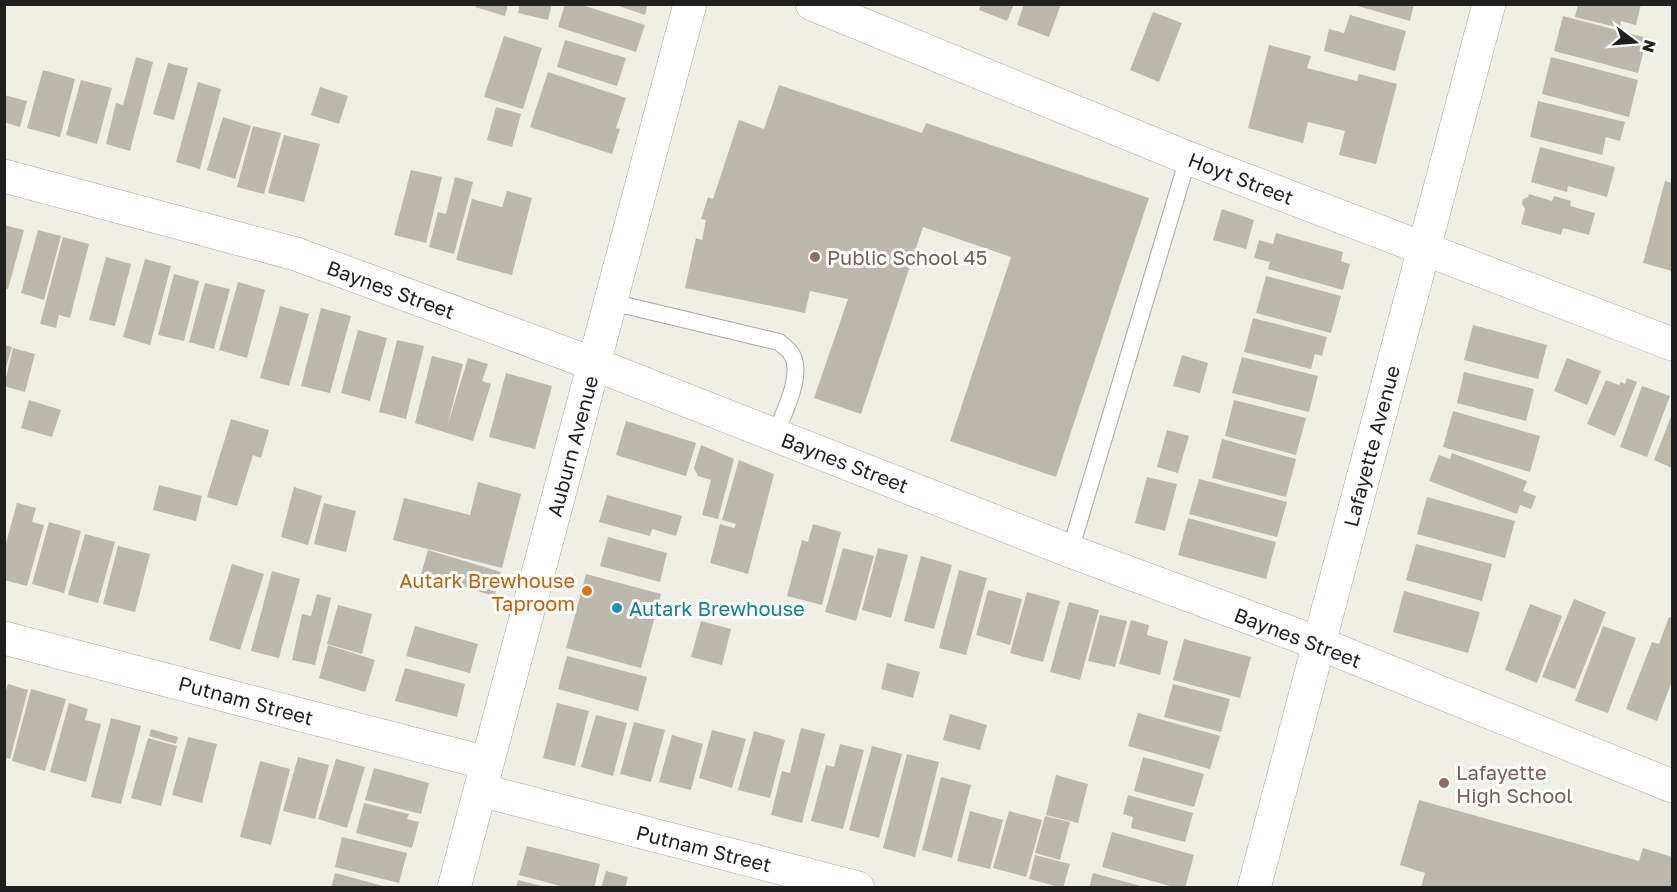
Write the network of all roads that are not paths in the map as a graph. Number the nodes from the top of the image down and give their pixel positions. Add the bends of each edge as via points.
1 (690, 4) edge
2 (812, 4) edge
3 (1489, 4) edge
4 (1188, 158) junction
5 (4, 176) edge
6 (1423, 247) junction
7 (611, 302) junction
8 (1672, 344) edge
9 (594, 364) junction
10 (776, 435) junction
11 (1070, 551) junction
12 (4, 638) edge
13 (1318, 643) junction
14 (484, 776) junction
15 (1672, 786) edge
16 (454, 888) edge
17 (858, 888) edge
18 (1254, 888) edge

1 - 7 street, Auburn Avenue
2 - 4 street, Hoyt Street
3 - 6 street, Lafayette Avenue
4 - 6 street, Hoyt Street
4 - 11 lane
5 - 9 street, Baynes Street via 296,254
6 - 8 street, Hoyt Street
6 - 13 street, Lafayette Avenue
7 - 9 street, Auburn Avenue
7 - 10 lane via 779,342 791,353 796,378
9 - 10 street, Baynes Street
9 - 14 street, Auburn Avenue
10 - 11 street, Baynes Street
11 - 13 street, Baynes Street
12 - 14 street, Putnam Street
13 - 15 street, Baynes Street
13 - 18 street, Lafayette Avenue
14 - 16 street, Auburn Avenue
14 - 17 street, Putnam Street

